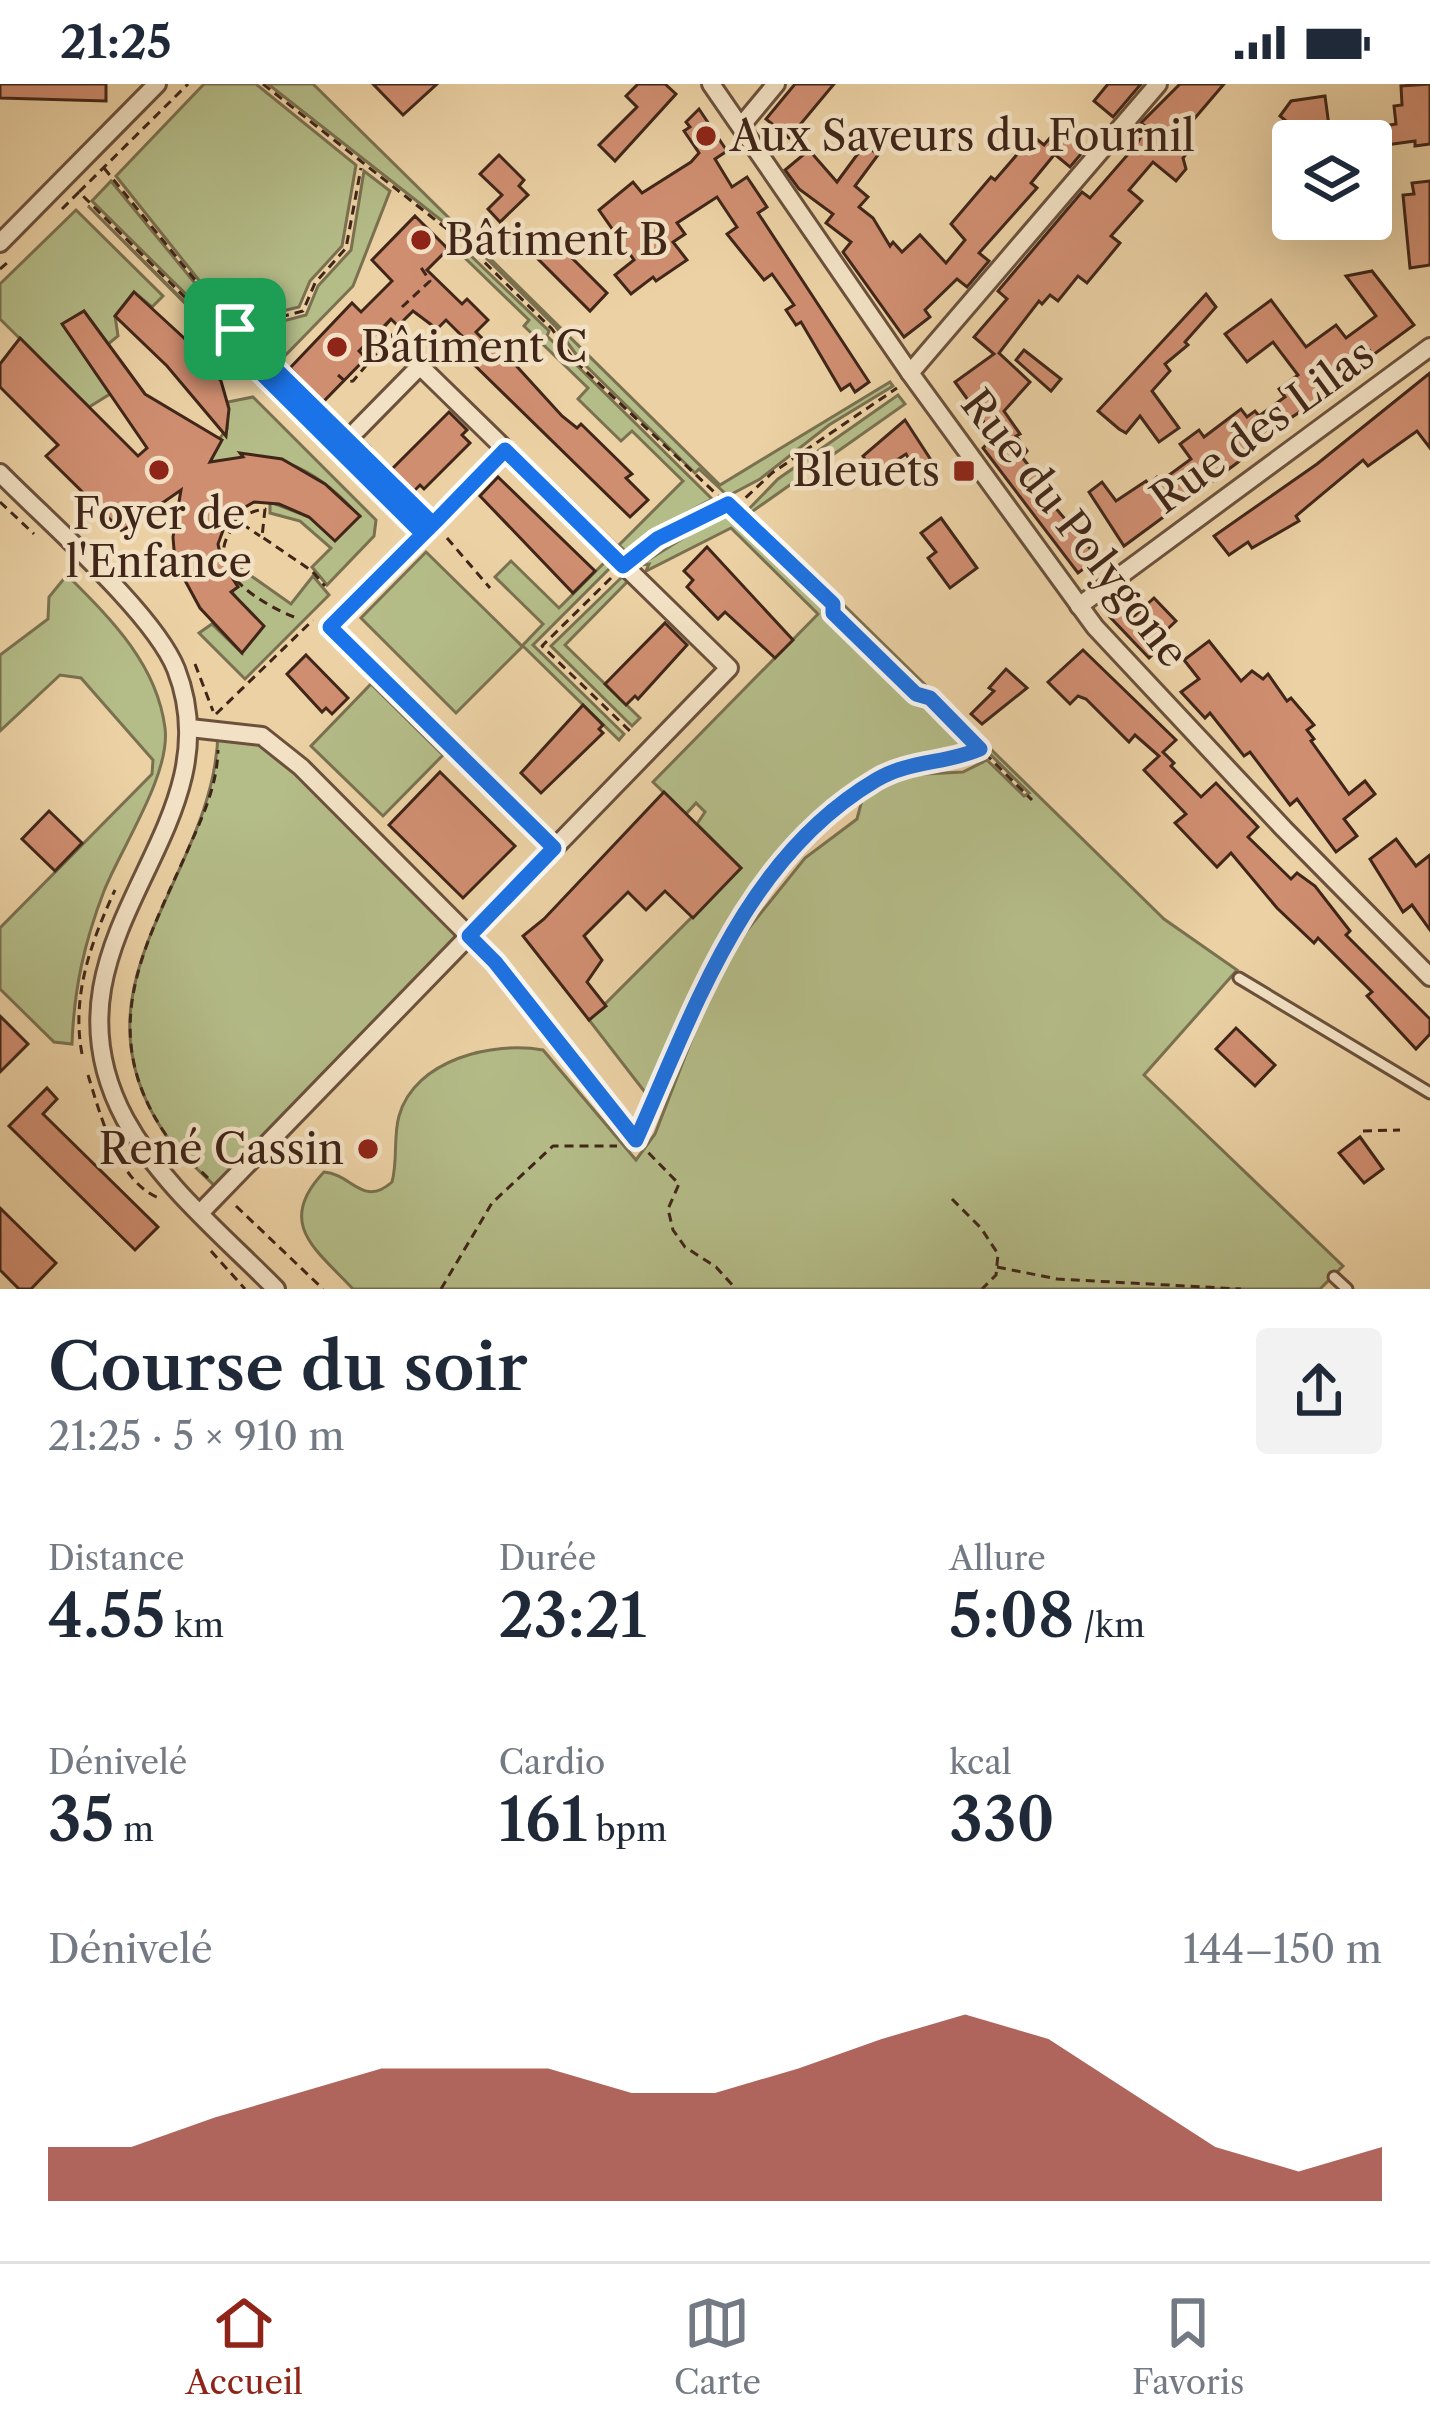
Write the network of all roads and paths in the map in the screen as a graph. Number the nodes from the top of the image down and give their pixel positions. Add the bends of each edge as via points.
1 (157, 84) edge
2 (263, 84) edge
3 (711, 84) edge
4 (776, 84) edge
5 (1158, 84) edge
6 (741, 126) junction
7 (361, 165) junction
8 (104, 167) dead end
9 (79, 192) dead end
10 (0, 243) edge
11 (420, 266) dead end
12 (402, 308) dead end
13 (391, 319) dead end
14 (385, 326) dead end
15 (235, 329) junction
16 (221, 333) junction
17 (393, 334) dead end
18 (1430, 347) edge
19 (911, 374) junction
20 (338, 375) dead end
21 (357, 430) dead end
22 (505, 450) junction
23 (0, 473) edge
24 (0, 502) edge
25 (728, 504) junction
26 (217, 507) dead end
27 (238, 521) junction
28 (428, 529) junction
29 (262, 538) junction
30 (48, 548) dead end
31 (623, 566) junction
32 (325, 586) dead end
33 (490, 588) dead end
34 (1079, 606) junction
35 (294, 617) dead end
36 (190, 728) junction
37 (218, 730) junction
38 (980, 749) junction
39 (650, 750) junction
40 (1032, 800) dead end
41 (554, 848) junction
42 (469, 936) junction
43 (1430, 977) edge
44 (1239, 978) dead end
45 (1430, 1093) edge
46 (1400, 1130) dead end
47 (1363, 1131) dead end
48 (631, 1134) junction
49 (221, 1192) junction
50 (952, 1199) dead end
51 (200, 1213) junction
52 (997, 1267) junction
53 (1334, 1277) dead end
54 (276, 1289) edge
55 (323, 1289) edge
56 (441, 1289) edge
57 (736, 1289) edge
58 (982, 1289) edge
59 (1241, 1289) edge
60 (1347, 1289) edge

1 - 10 street
2 - 7 path
3 - 6 street, Rue du Polygone
4 - 6 street
5 - 19 street
6 - 19 street, Rue du Polygone
7 - 15 path via 346,248 303,311
7 - 25 path via 466,244
8 - 15 path
9 - 16 path
11 - 12 path via 430,281
13 - 14 path
15 - 16 path
15 - 28 path
16 - 28 path
17 - 20 path via 353,381
18 - 34 street, Rue des Lilas
19 - 25 path via 740,503
19 - 34 street, Rue du Polygone
21 - 22 street via 420,366
22 - 28 street
22 - 31 street
23 - 36 street via 151,626 175,667
24 - 30 path
25 - 31 path
25 - 38 path
26 - 27 path
27 - 29 path
27 - 29 path via 265,509
27 - 35 path via 224,560 244,589
28 - 33 path
28 - 41 street via 330,627
29 - 32 path
31 - 39 street via 729,668
31 - 39 path via 542,646
34 - 43 street, Rue du Polygone
36 - 37 street
36 - 51 street via 171,818 106,961 98,1029 105,1075 124,1117
37 - 42 street via 273,742
37 - 49 path via 211,798 136,965 129,1003 136,1076 164,1133
38 - 40 path
38 - 48 path via 902,767 808,832 736,927
39 - 41 street
41 - 42 street
42 - 48 street
42 - 49 street
44 - 45 lane
46 - 47 path
48 - 56 path via 628,1146 554,1146 492,1203
48 - 57 path via 679,1184 668,1209 679,1239
49 - 51 street
49 - 55 path
50 - 52 path via 981,1228
51 - 54 street
52 - 58 path
52 - 59 path via 1057,1279
53 - 60 lane

